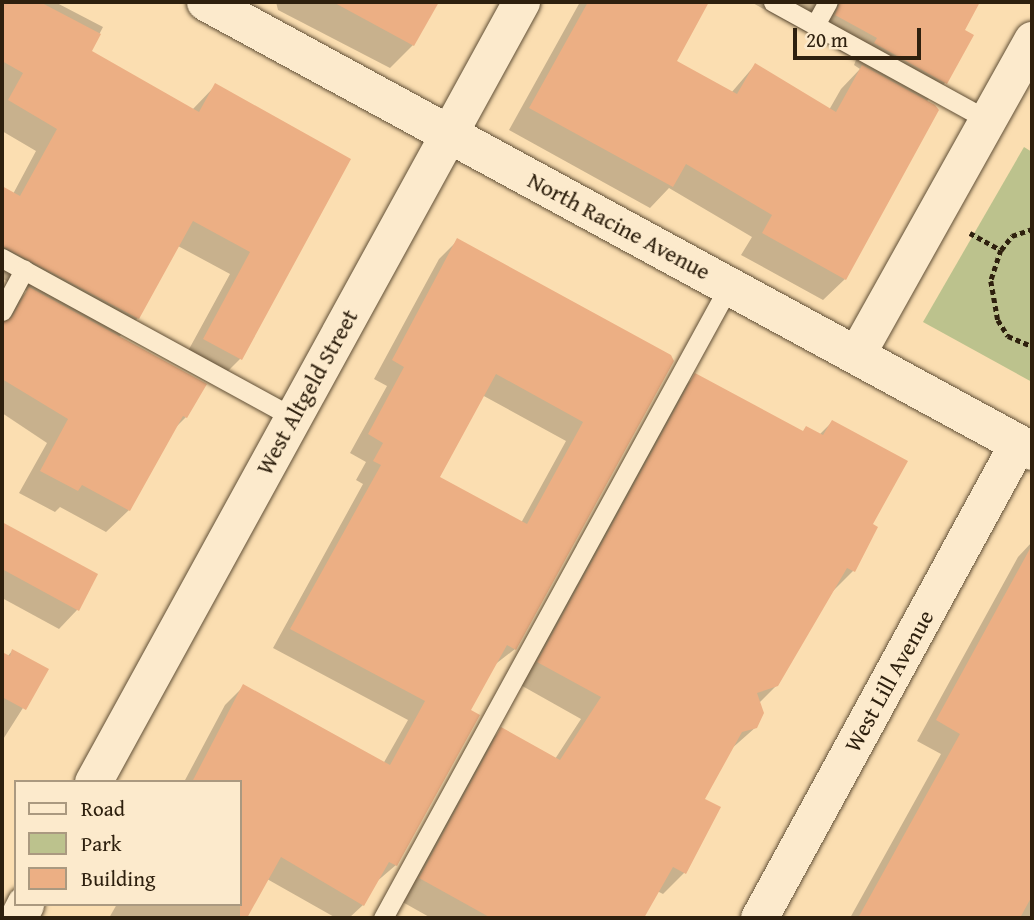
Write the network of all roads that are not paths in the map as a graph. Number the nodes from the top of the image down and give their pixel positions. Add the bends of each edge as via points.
1 (206, 2) edge
2 (521, 2) edge
3 (773, 2) edge
4 (828, 2) edge
5 (815, 25) junction
6 (1032, 40) edge
7 (988, 120) junction
8 (449, 134) junction
9 (2, 258) edge
10 (24, 270) junction
11 (729, 286) junction
12 (2, 310) edge
13 (856, 355) junction
14 (293, 417) junction
15 (1025, 447) edge
16 (94, 780) edge
17 (383, 918) edge
18 (759, 918) edge

1 - 8 street, North Racine Avenue
2 - 8 street, West Altgeld Street
3 - 5 lane
4 - 5 lane
5 - 7 lane
6 - 7 street
7 - 13 street
8 - 11 street, North Racine Avenue
8 - 14 street, West Altgeld Street
9 - 10 lane
10 - 12 lane
10 - 14 lane
11 - 13 street, North Racine Avenue
11 - 17 lane
13 - 15 street, North Racine Avenue
14 - 16 street, West Altgeld Street
15 - 18 street, West Lill Avenue

